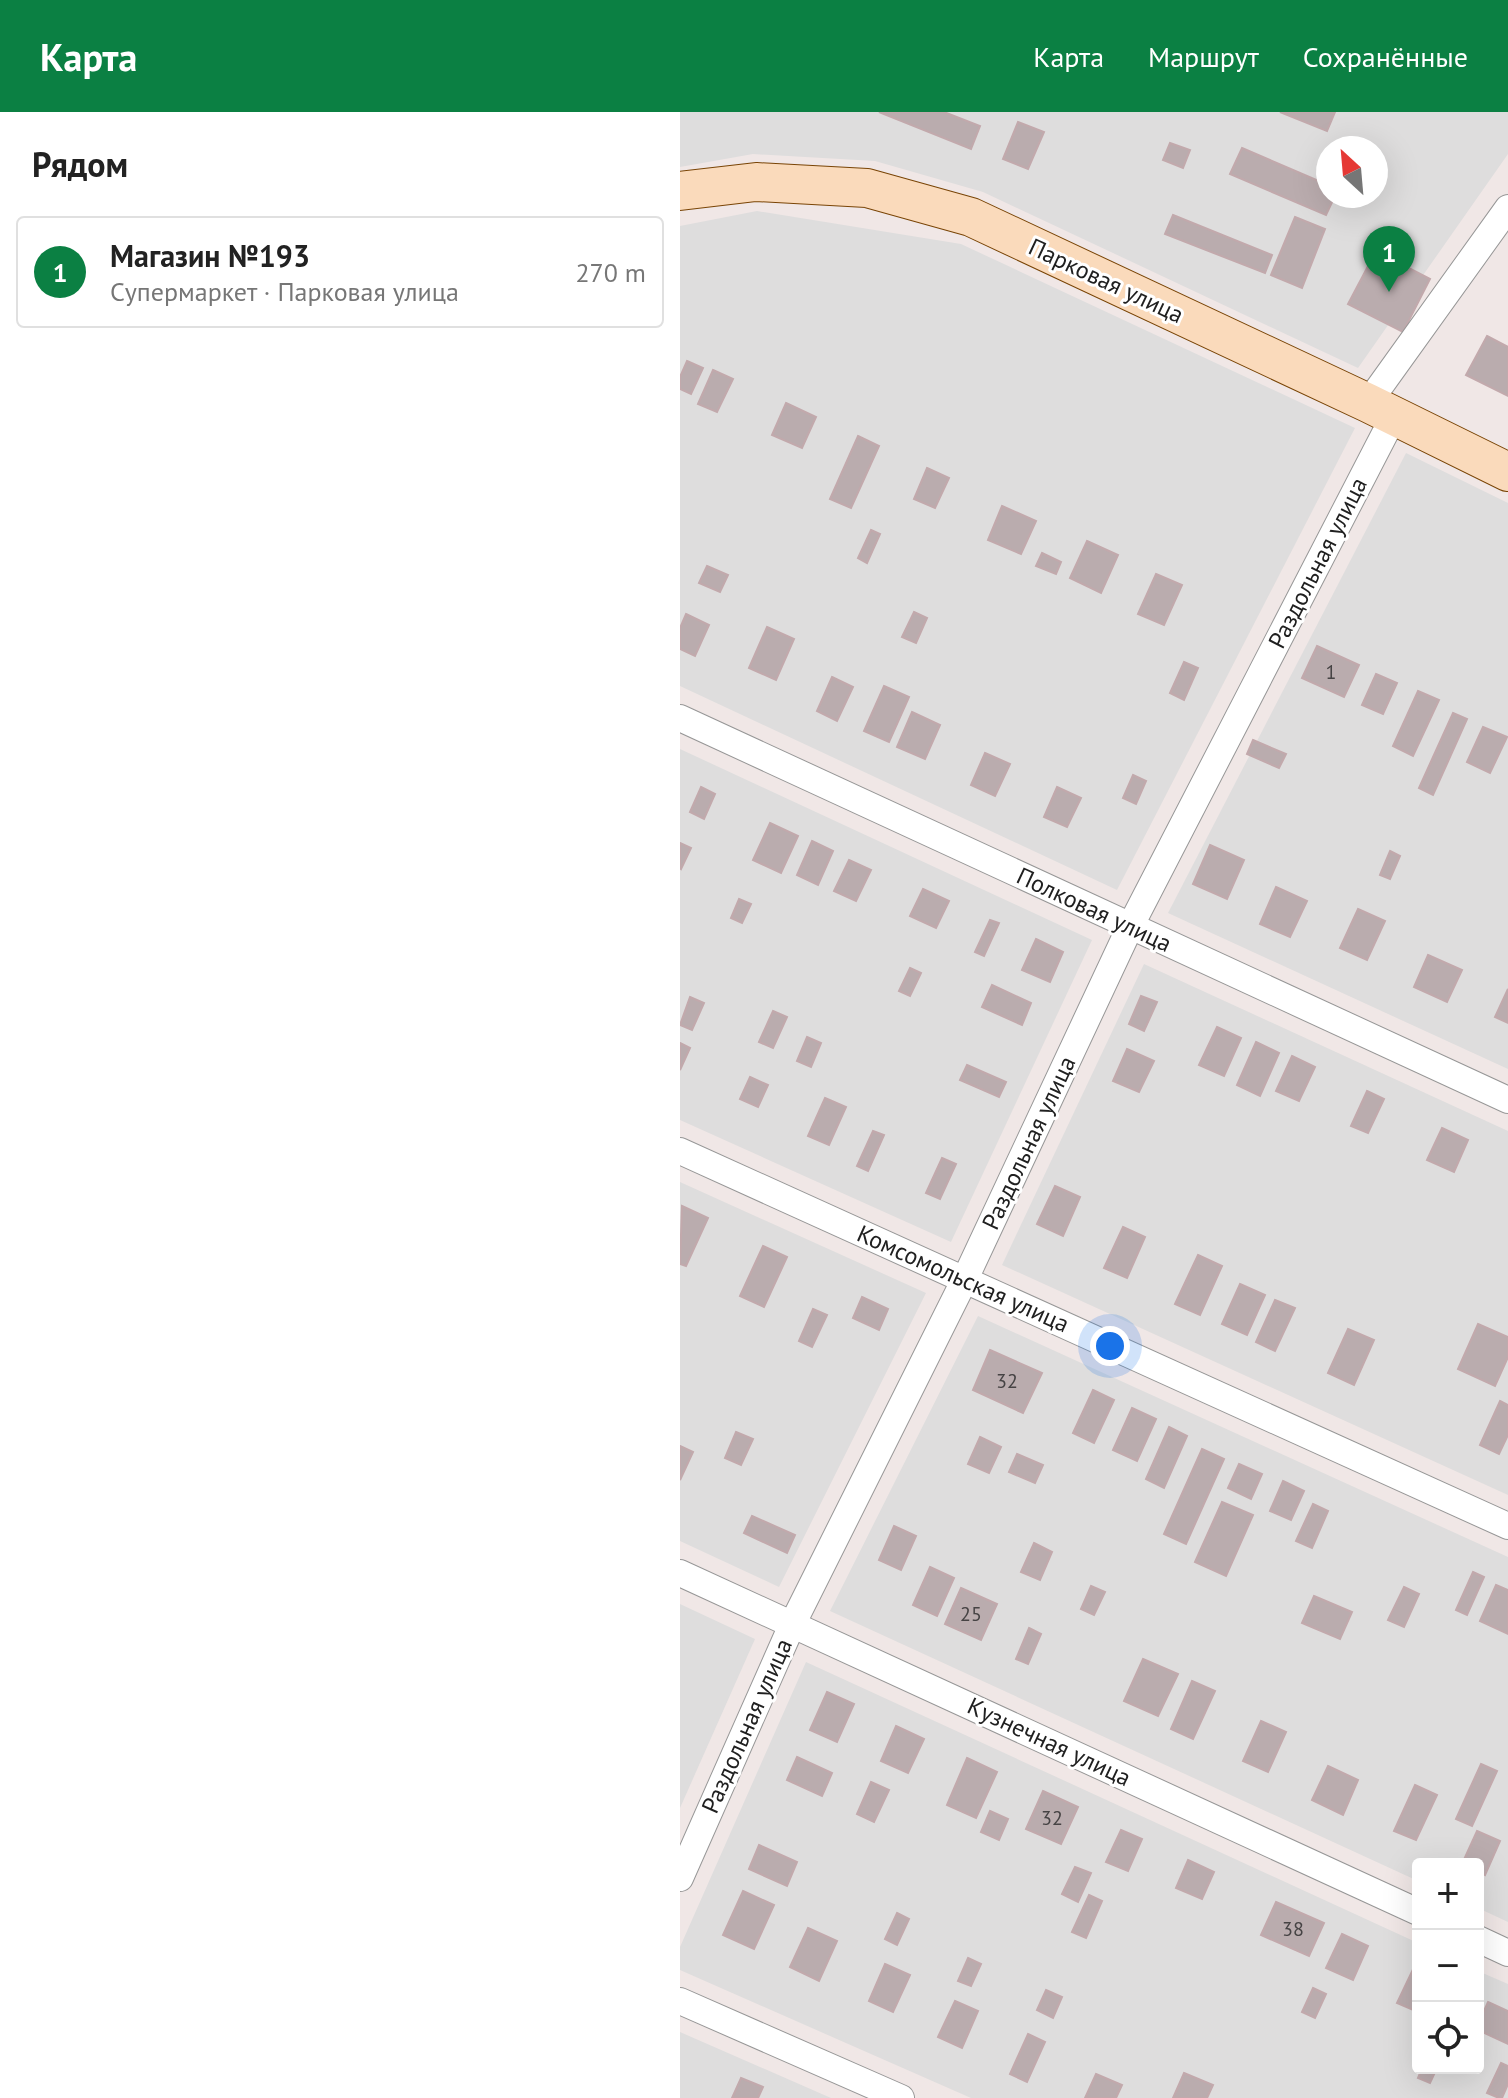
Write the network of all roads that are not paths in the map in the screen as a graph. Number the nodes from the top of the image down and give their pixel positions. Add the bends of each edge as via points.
1 (680, 191) edge
2 (1508, 208) edge
3 (1381, 410) junction
4 (1508, 472) edge
5 (680, 718) edge
6 (1130, 927) junction
7 (1508, 1100) edge
8 (680, 1151) edge
9 (965, 1279) junction
10 (1508, 1526) edge
11 (680, 1573) edge
12 (792, 1625) junction
13 (680, 1878) edge
14 (1412, 1909) edge
15 (1484, 1942) edge
16 (1508, 1953) edge
17 (680, 2001) edge
18 (901, 2098) edge

1 - 3 main road, Парковая улица via 756,182 867,188 971,217
2 - 3 street, Раздольная улица
3 - 4 main road, Парковая улица
3 - 6 street, Раздольная улица
5 - 6 street, Полковая улица
6 - 7 street, Полковая улица
6 - 9 street, Раздольная улица
8 - 9 street, Комсомольская улица
9 - 10 street, Комсомольская улица
9 - 12 street, Раздольная улица
11 - 12 street, Кузнечная улица
12 - 13 street, Раздольная улица
12 - 14 street, Кузнечная улица
15 - 16 street
17 - 18 street

